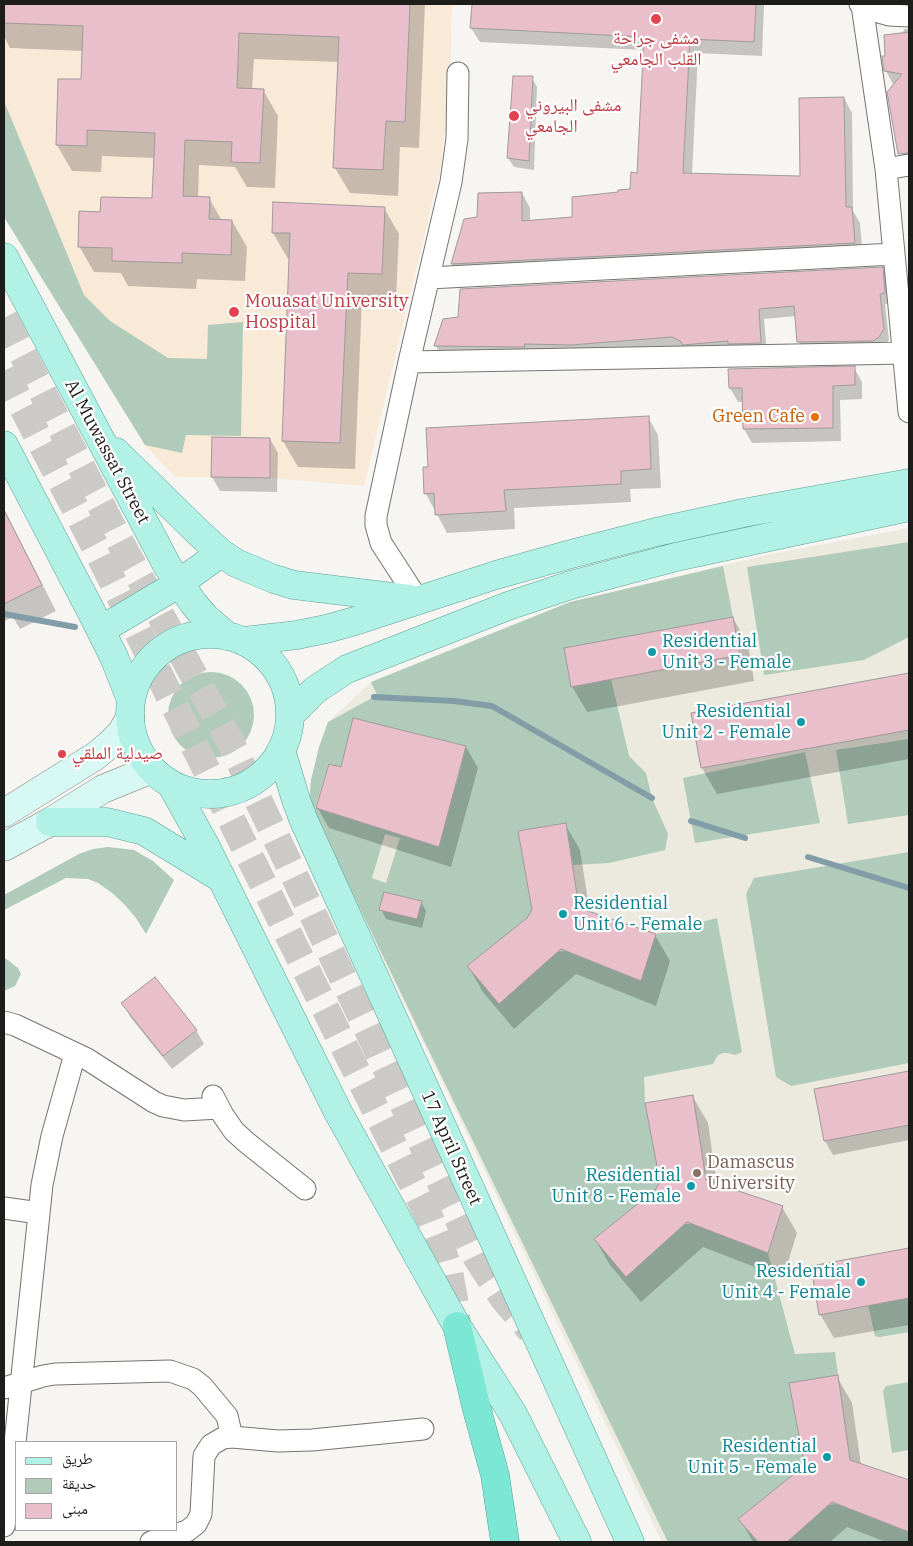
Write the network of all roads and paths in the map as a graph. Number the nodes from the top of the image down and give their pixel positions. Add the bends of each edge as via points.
1 (861, 4) edge
2 (909, 16) edge
3 (458, 73) dead end
4 (909, 165) edge
5 (886, 169) junction
6 (894, 254) junction
7 (4, 257) edge
8 (429, 278) junction
9 (905, 353) junction
10 (409, 362) junction
11 (909, 412) edge
12 (97, 432) junction
13 (4, 445) edge
14 (909, 483) edge
15 (909, 507) edge
16 (221, 553) junction
17 (178, 584) junction
18 (418, 600) junction
19 (101, 630) junction
20 (235, 638) junction
21 (130, 709) junction
22 (290, 715) junction
23 (281, 750) junction
24 (161, 776) junction
25 (4, 813) edge
26 (50, 822) junction
27 (4, 847) edge
28 (221, 878) junction
29 (4, 1022) edge
30 (75, 1054) junction
31 (305, 1189) dead end
32 (4, 1208) edge
33 (39, 1213) junction
34 (457, 1326) junction
35 (13, 1385) edge
36 (423, 1429) dead end
37 (232, 1437) junction
38 (13, 1500) edge
39 (4, 1526) edge
40 (142, 1531) edge
41 (151, 1542) edge
42 (505, 1542) edge
43 (577, 1542) edge
44 (630, 1542) edge

1 - 2 street via 889,15
1 - 5 street
3 - 8 street via 454,168
4 - 5 street
5 - 6 street
6 - 8 street
6 - 9 street
7 - 12 main road, Al Muwassat Street
8 - 10 street
9 - 10 street
9 - 11 street
10 - 18 street via 376,525 381,543
12 - 16 main road
12 - 17 main road, Al Muwassat Street
13 - 19 main road
14 - 18 main road via 656,532
15 - 22 main road via 676,558 508,606 347,669 315,690
16 - 17 main road
16 - 18 main road via 255,572 294,585
17 - 19 main road
17 - 20 main road, Al Muwassat Street via 206,618
18 - 20 main road via 326,629 297,635
19 - 21 main road
20 - 21 main road via 208,634 190,636 158,653 136,683
20 - 22 main road via 260,651 273,664 288,697
21 - 24 main road via 136,745 143,758
21 - 25 main road via 121,733 109,745
22 - 23 main road via 288,733
23 - 24 main road via 258,778 224,792 188,791
23 - 44 main road, 17 April Street via 304,821
24 - 26 main road via 103,789
24 - 28 main road via 201,837
26 - 27 main road
26 - 28 main road via 107,822 144,831
28 - 34 main road via 338,1112
29 - 30 street
30 - 31 street via 163,1106 184,1110 215,1101 228,1123 246,1142
30 - 33 street via 52,1136
32 - 33 street
33 - 35 street
34 - 42 highway via 495,1475
34 - 43 main road via 513,1414
35 - 37 street via 55,1374 170,1371 193,1379 202,1386 227,1416
35 - 38 street
36 - 37 street via 312,1440
37 - 41 street via 210,1445 204,1456 200,1514 196,1524 187,1531
38 - 39 street
40 - 41 street

